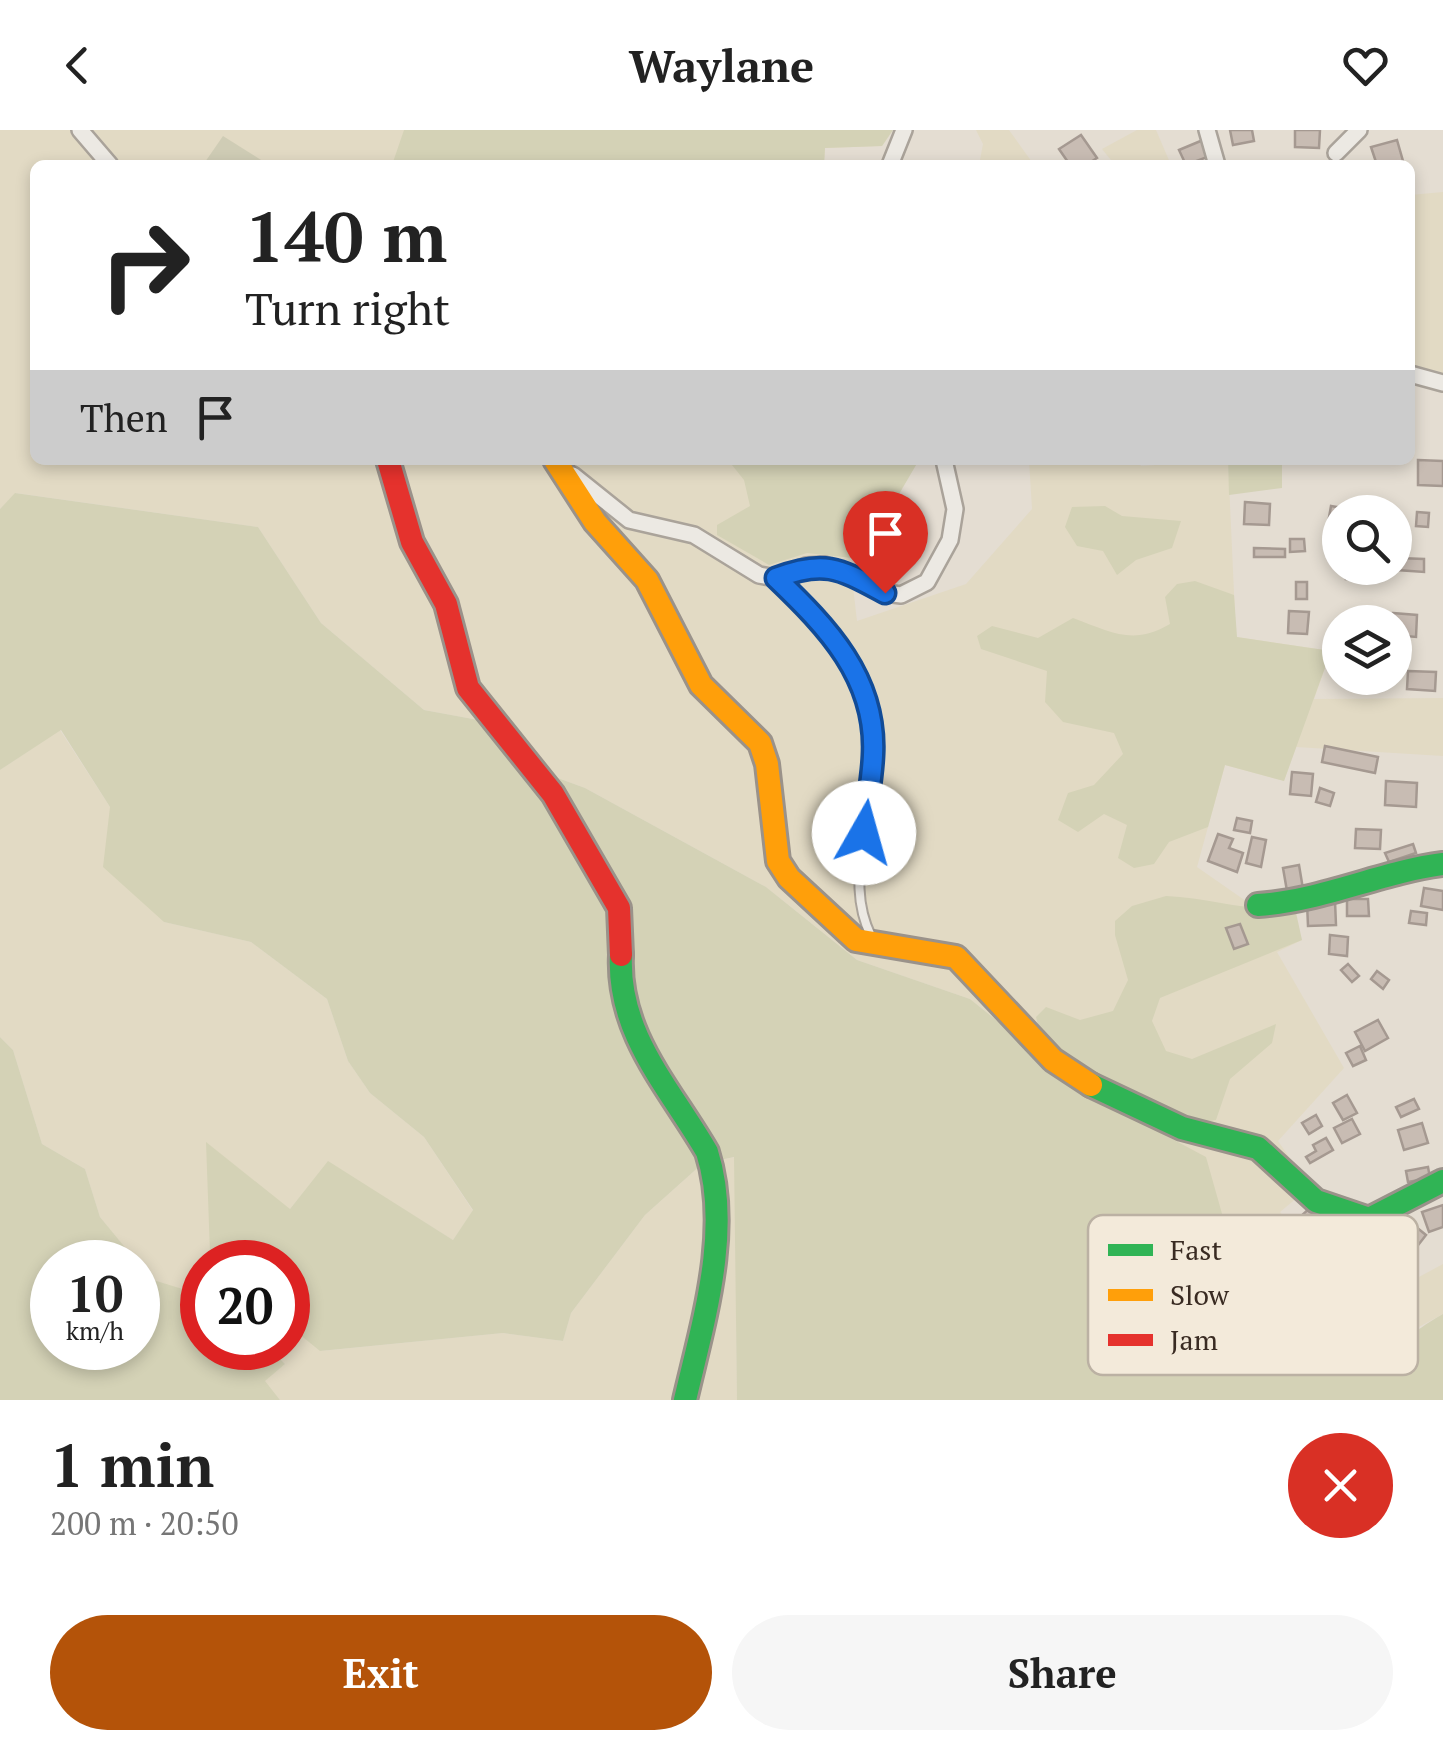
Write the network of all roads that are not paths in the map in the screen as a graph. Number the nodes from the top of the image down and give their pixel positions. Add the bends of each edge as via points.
1 (80, 130) edge
2 (904, 130) edge
3 (1206, 130) edge
4 (1359, 130) edge
5 (1336, 153) dead end
6 (106, 160) edge
7 (892, 160) edge
8 (1215, 160) edge
9 (1415, 375) edge
10 (1443, 383) edge
11 (389, 465) edge
12 (559, 465) edge
13 (562, 465) edge
14 (945, 465) edge
15 (776, 578) junction
16 (1443, 864) edge
17 (1258, 905) dead end
18 (876, 944) junction
19 (1443, 1181) edge
20 (1357, 1215) edge
21 (1377, 1215) edge
22 (684, 1400) edge

1 - 6 street
2 - 7 street
3 - 8 street
4 - 5 street
9 - 10 street
11 - 22 street via 412,542 446,604 468,688 553,794 619,908 624,1006 718,1182 713,1249
12 - 18 street via 595,522 647,580 701,686 760,744 773,843 789,878 837,926
13 - 15 street via 630,520 694,535 758,575
14 - 15 street via 955,509 950,540 928,582 914,592 885,593 825,565
15 - 18 lane via 846,652 863,698 873,754 858,887 861,915
16 - 17 street via 1412,865 1312,898
18 - 20 street via 956,957 1082,1081 1182,1128 1258,1148 1316,1201
19 - 21 street

